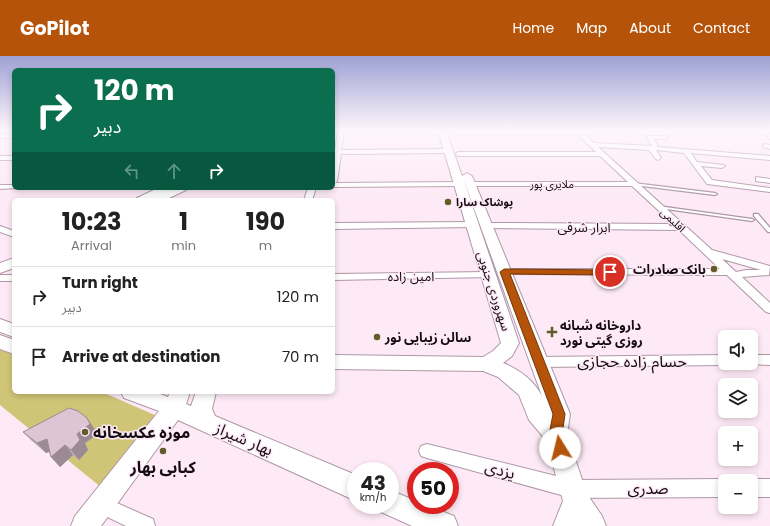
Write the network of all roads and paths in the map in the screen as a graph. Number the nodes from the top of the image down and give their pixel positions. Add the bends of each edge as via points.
1 (453, 152) edge
2 (522, 153) edge
3 (656, 153) edge
4 (687, 153) edge
5 (717, 153) edge
6 (757, 153) edge
7 (601, 154) joint
8 (761, 157) junction
9 (0, 158) edge
10 (12, 158) edge
11 (658, 158) dead end
12 (770, 158) edge
13 (696, 164) junction
14 (722, 166) dead end
15 (759, 180) dead end
16 (770, 181) edge
17 (465, 184) junction
18 (634, 184) junction
19 (335, 185) edge
20 (0, 187) edge
21 (12, 187) edge
22 (163, 190) edge
23 (178, 190) edge
24 (770, 190) edge
25 (715, 194) dead end
26 (145, 198) edge
27 (161, 198) edge
28 (659, 207) junction
29 (756, 215) dead end
30 (752, 220) dead end
31 (335, 226) edge
32 (480, 226) junction
33 (681, 227) junction
34 (0, 229) edge
35 (770, 231) edge
36 (12, 233) edge
37 (703, 247) junction
38 (12, 263) edge
39 (0, 269) edge
40 (770, 269) edge
41 (504, 272) junction
42 (770, 273) edge
43 (732, 274) junction
44 (488, 275) junction
45 (335, 276) edge
46 (0, 278) edge
47 (12, 278) edge
48 (770, 309) edge
49 (0, 326) edge
50 (12, 330) edge
51 (0, 342) edge
52 (12, 346) edge
53 (718, 360) edge
54 (758, 360) edge
55 (770, 360) edge
56 (335, 362) edge
57 (539, 362) junction
58 (485, 364) junction
59 (142, 394) edge
60 (205, 394) edge
61 (177, 400) edge
62 (207, 423) junction
63 (556, 435) junction
64 (427, 451) dead end
65 (347, 484) edge
66 (718, 488) edge
67 (758, 488) edge
68 (770, 488) edge
69 (574, 495) junction
70 (101, 505) junction
71 (399, 507) edge
72 (86, 526) edge
73 (146, 526) edge
74 (444, 526) edge
75 (567, 526) edge
76 (592, 526) edge

1 - 17 main road, سهروردی جنوبی
2 - 7 street
3 - 11 street
4 - 13 street
5 - 8 street
6 - 8 street
7 - 18 street, اقلیمی
8 - 12 street
9 - 10 street
13 - 14 street
13 - 24 street via 710,182
15 - 16 street
17 - 18 street, ملایری پور
17 - 19 street, ملایری پور
17 - 32 main road, سهروردی جنوبی
18 - 25 lane
18 - 28 street, اقلیمی
20 - 21 street
22 - 26 main road
23 - 27 main road
28 - 30 lane
28 - 33 street, اقلیمی
29 - 35 lane
31 - 32 street, ابرار شرقی
32 - 33 street, ابرار شرقی
32 - 41 main road, سهروردی جنوبی
32 - 44 main road, سهروردی جنوبی
33 - 37 street, اقلیمی
34 - 36 street
37 - 40 street via 725,257
37 - 43 street, اقلیمی
38 - 39 main road
41 - 43 street
41 - 57 main road, سهروردی جنوبی
42 - 43 street
43 - 48 street, اقلیمی
44 - 45 street, امین زاده
44 - 58 main road, سهروردی جنوبی via 510,343 508,350
46 - 47 street
49 - 50 main road
51 - 52 main road
53 - 57 street, حسام زاده حجازی
54 - 55 street
56 - 58 main road
57 - 63 main road, سهروردی جنوبی via 559,414
58 - 63 main road, سهروردی جنوبی via 505,372 526,389 537,413
59 - 61 main road, بهار شیراز
60 - 62 main road via 201,409
61 - 62 main road, بهار شیراز
61 - 70 main road
62 - 65 main road, بهار شیراز
63 - 69 main road, سهروردی جنوبی
64 - 69 street, یزدی
66 - 69 street, صدری
67 - 68 street
69 - 75 main road
69 - 76 main road, سهروردی جنوبی
70 - 72 main road
70 - 73 street
71 - 74 main road

